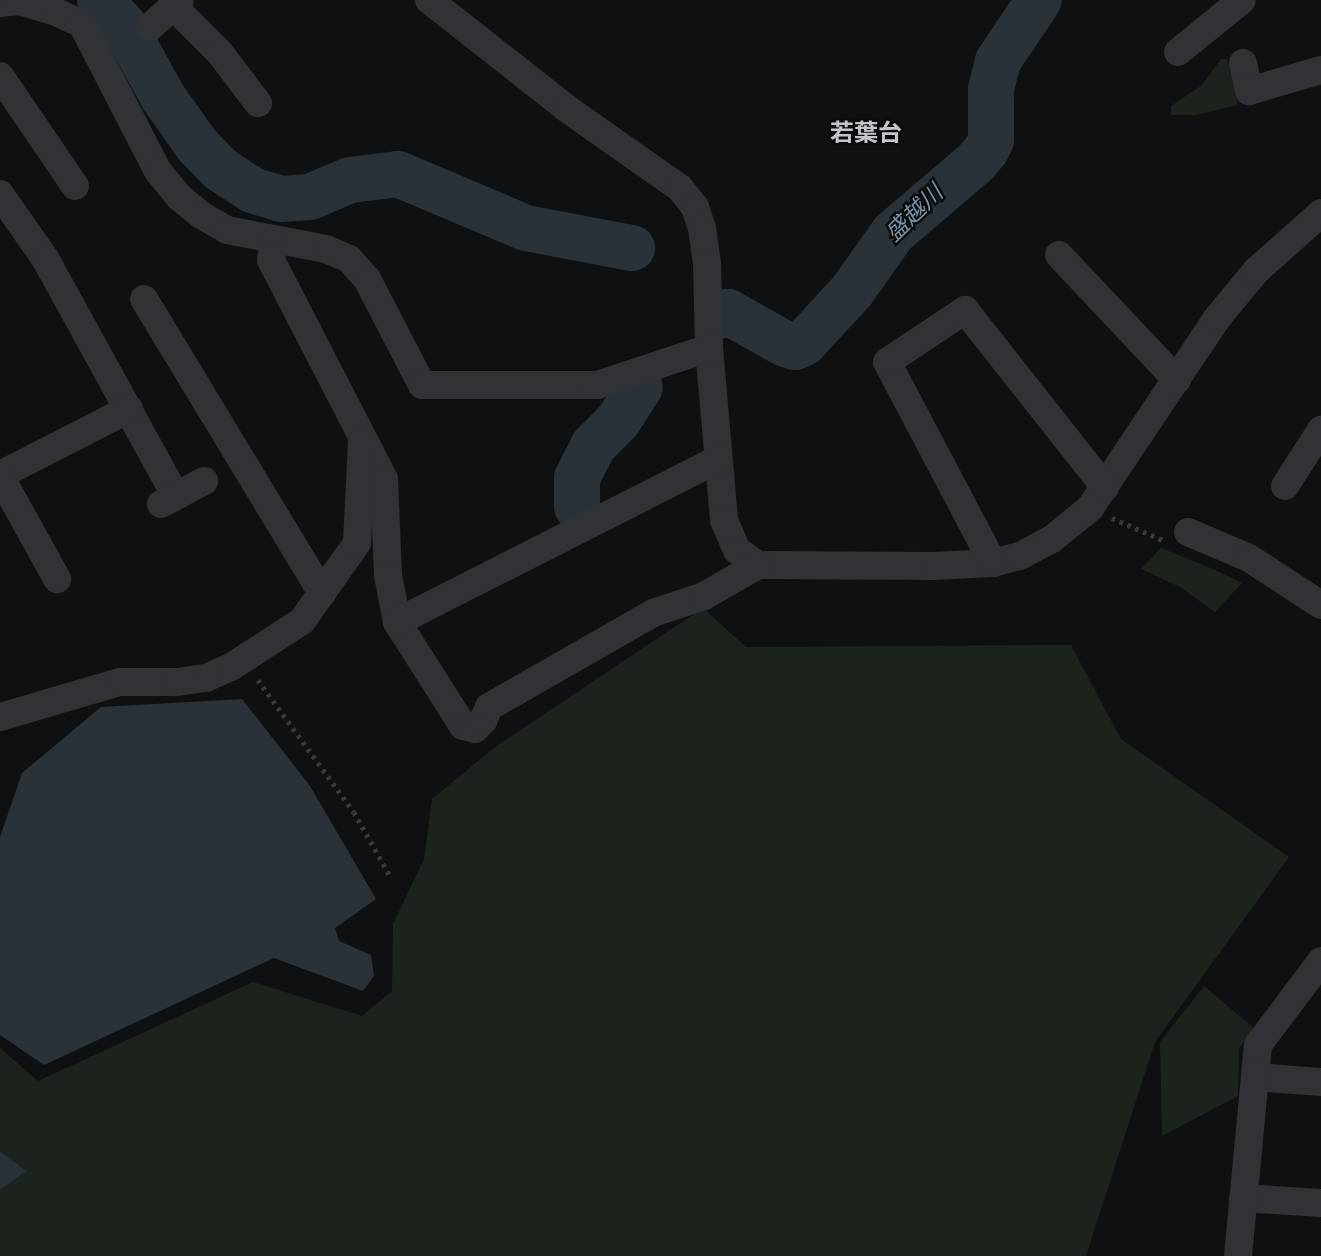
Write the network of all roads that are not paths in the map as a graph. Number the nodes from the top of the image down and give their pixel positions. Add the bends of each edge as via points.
1 (429, 0) edge
2 (1242, 0) edge
3 (0, 3) edge
4 (176, 3) edge
5 (150, 27) dead end
6 (1178, 52) dead end
7 (1243, 63) dead end
8 (1321, 71) edge
9 (0, 76) edge
10 (258, 103) dead end
11 (75, 186) dead end
12 (0, 194) edge
13 (1321, 213) edge
14 (274, 241) junction
15 (1059, 255) dead end
16 (145, 299) dead end
17 (709, 348) junction
18 (1177, 380) junction
19 (129, 409) junction
20 (1321, 430) edge
21 (362, 436) junction
22 (718, 459) junction
23 (0, 475) edge
24 (204, 481) dead end
25 (1285, 486) dead end
26 (1105, 487) junction
27 (1188, 532) dead end
28 (993, 563) junction
29 (758, 565) junction
30 (57, 579) dead end
31 (322, 593) junction
32 (1321, 605) edge
33 (397, 622) junction
34 (0, 717) edge
35 (1321, 961) edge
36 (1255, 1077) junction
37 (1321, 1082) edge
38 (1243, 1198) junction
39 (1321, 1203) edge
40 (1238, 1256) edge

1 - 17 street via 566,108 680,188 695,207 702,228
2 - 6 street
3 - 14 street via 19,1 82,24 158,171 179,197 227,230
4 - 5 street
4 - 10 street
7 - 8 street via 1249,91
9 - 11 street
12 - 19 street via 46,260
13 - 18 street via 1256,271 1218,317
14 - 17 street via 326,249 349,259 367,279 422,386 597,386
14 - 21 street via 271,260
15 - 18 street
16 - 31 street
17 - 22 street
18 - 26 street
19 - 23 street
19 - 24 street via 169,500
20 - 25 street
21 - 31 street via 357,544
21 - 33 street via 384,479 388,575
22 - 29 street via 724,520 737,550
22 - 33 street
23 - 30 street
26 - 28 street via 1090,508 1052,539 1020,556
26 - 28 street via 965,310 887,362
27 - 32 street via 1249,558
28 - 29 street
29 - 33 street via 704,596 653,613 489,706 474,729 463,726
31 - 34 street via 302,621 206,678 120,682
35 - 36 street via 1258,1045
36 - 37 street
36 - 38 street
38 - 39 street
38 - 40 street

